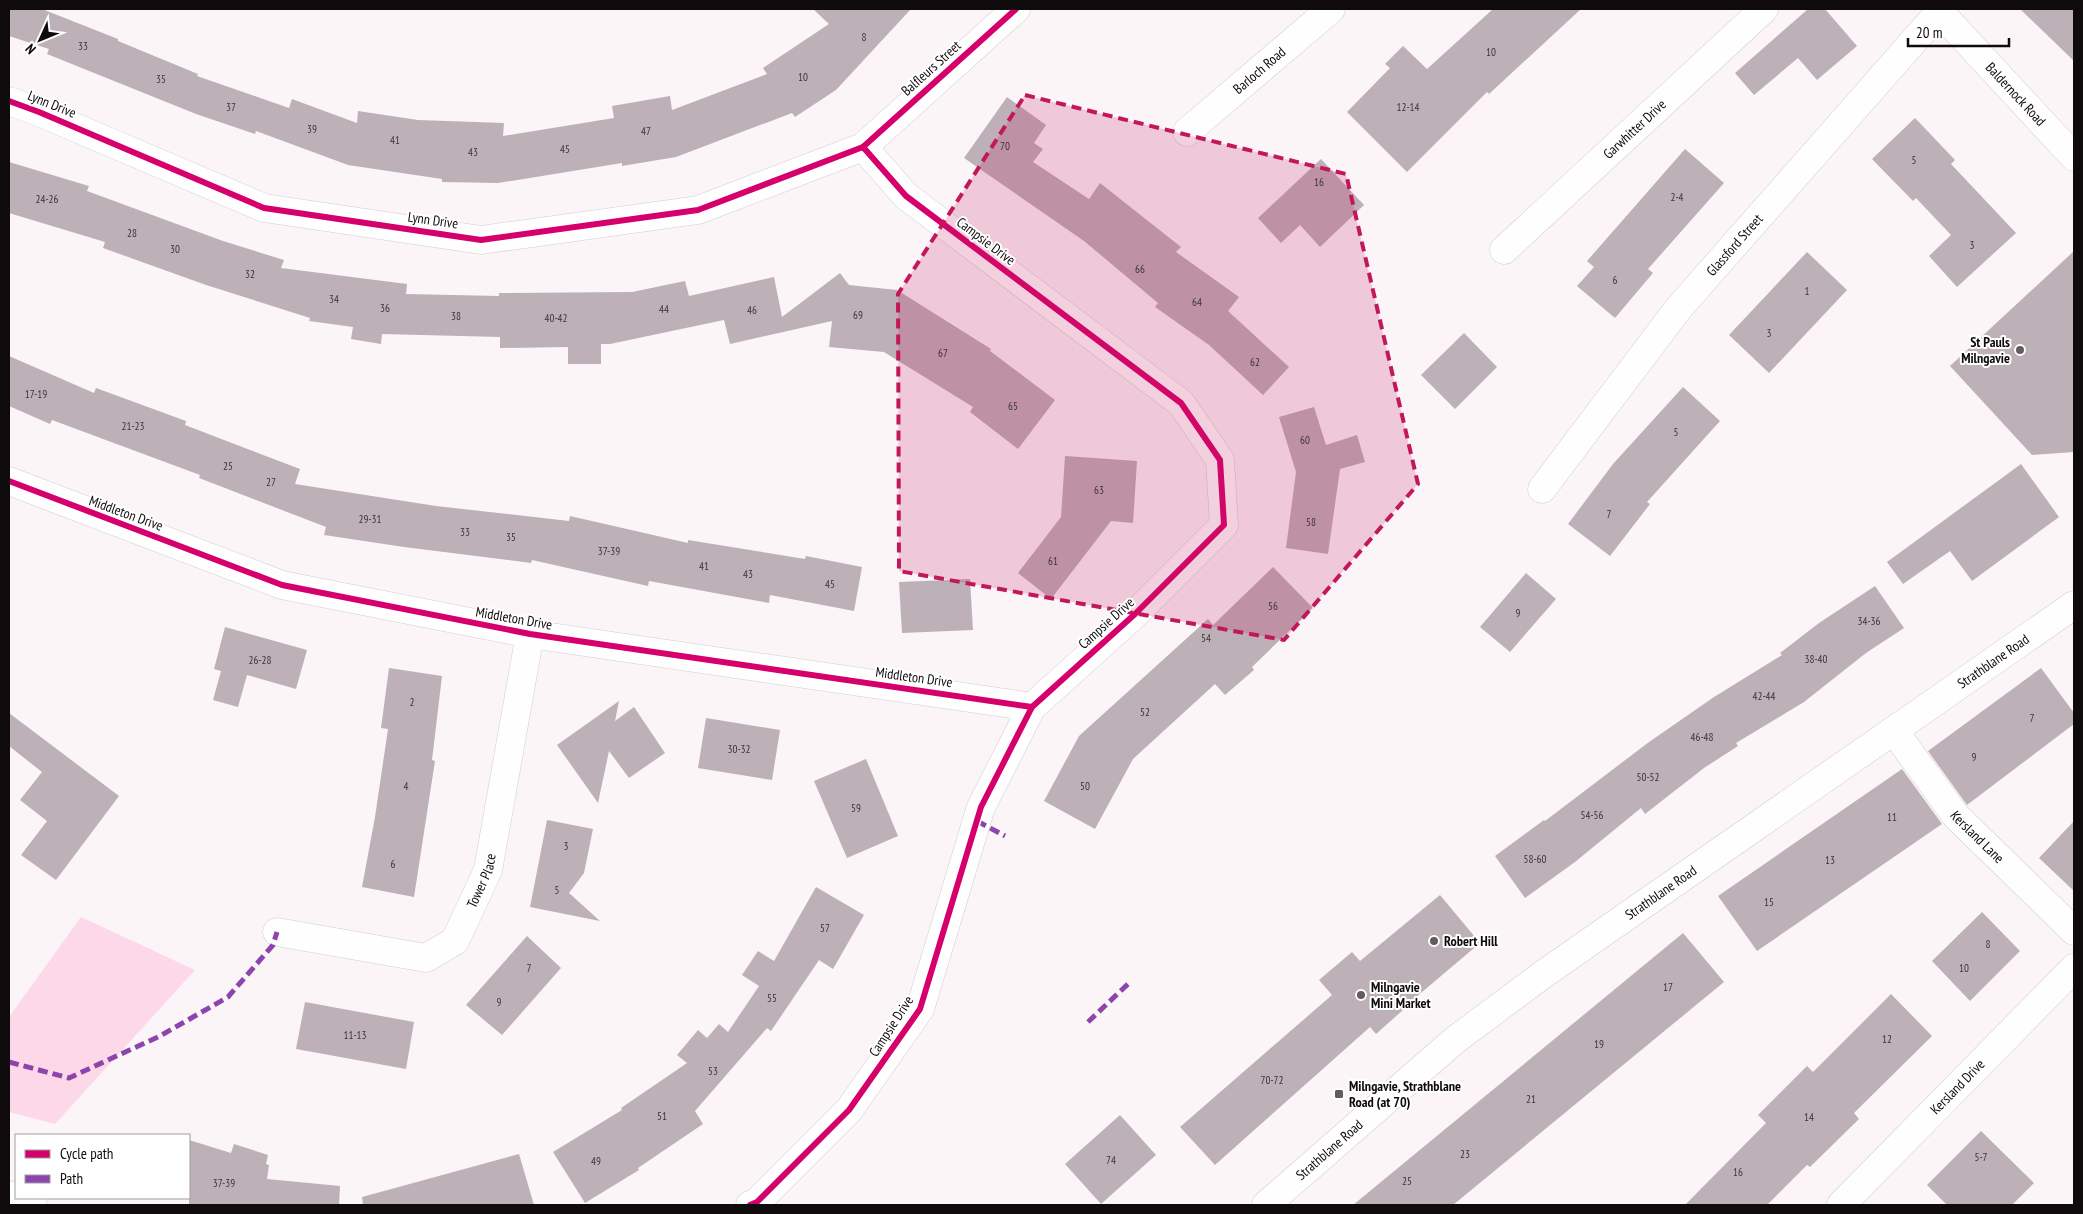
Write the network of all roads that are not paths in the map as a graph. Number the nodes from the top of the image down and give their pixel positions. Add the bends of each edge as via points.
1 (1016, 9) edge
2 (1332, 9) edge
3 (1764, 9) edge
4 (1939, 10) edge
5 (9, 101) edge
6 (1187, 132) dead end
7 (863, 147) junction
8 (2074, 158) edge
9 (1504, 250) dead end
10 (9, 481) edge
11 (1542, 489) dead end
12 (2074, 605) edge
13 (530, 634) junction
14 (1032, 707) junction
15 (1894, 732) junction
16 (2074, 930) edge
17 (277, 932) dead end
18 (2074, 968) edge
19 (19, 1199) edge
20 (33, 1205) edge
21 (750, 1205) edge
22 (1266, 1205) edge
23 (1841, 1205) edge

1 - 7 street, Balfleurs Street
2 - 6 street, Barloch Road
3 - 9 street, Garwhitter Drive
4 - 8 street, Baldernock Road
4 - 11 street, Glassford Street via 1678,309
5 - 7 street, Lynn Drive via 264,208 481,240 698,210
7 - 14 street, Campsie Drive via 906,196 1181,403 1220,460 1224,525 1136,614
10 - 13 street, Middleton Drive via 282,584
12 - 15 street, Strathblane Road
13 - 14 street, Middleton Drive
13 - 17 street, Tower Place via 488,870 455,941 426,958
14 - 21 street, Campsie Drive via 981,807 920,1009 850,1110 757,1202
15 - 16 street, Kersland Lane via 1956,816
15 - 22 street, Strathblane Road via 1545,973 1454,1040
18 - 23 street, Kersland Drive
19 - 20 street

